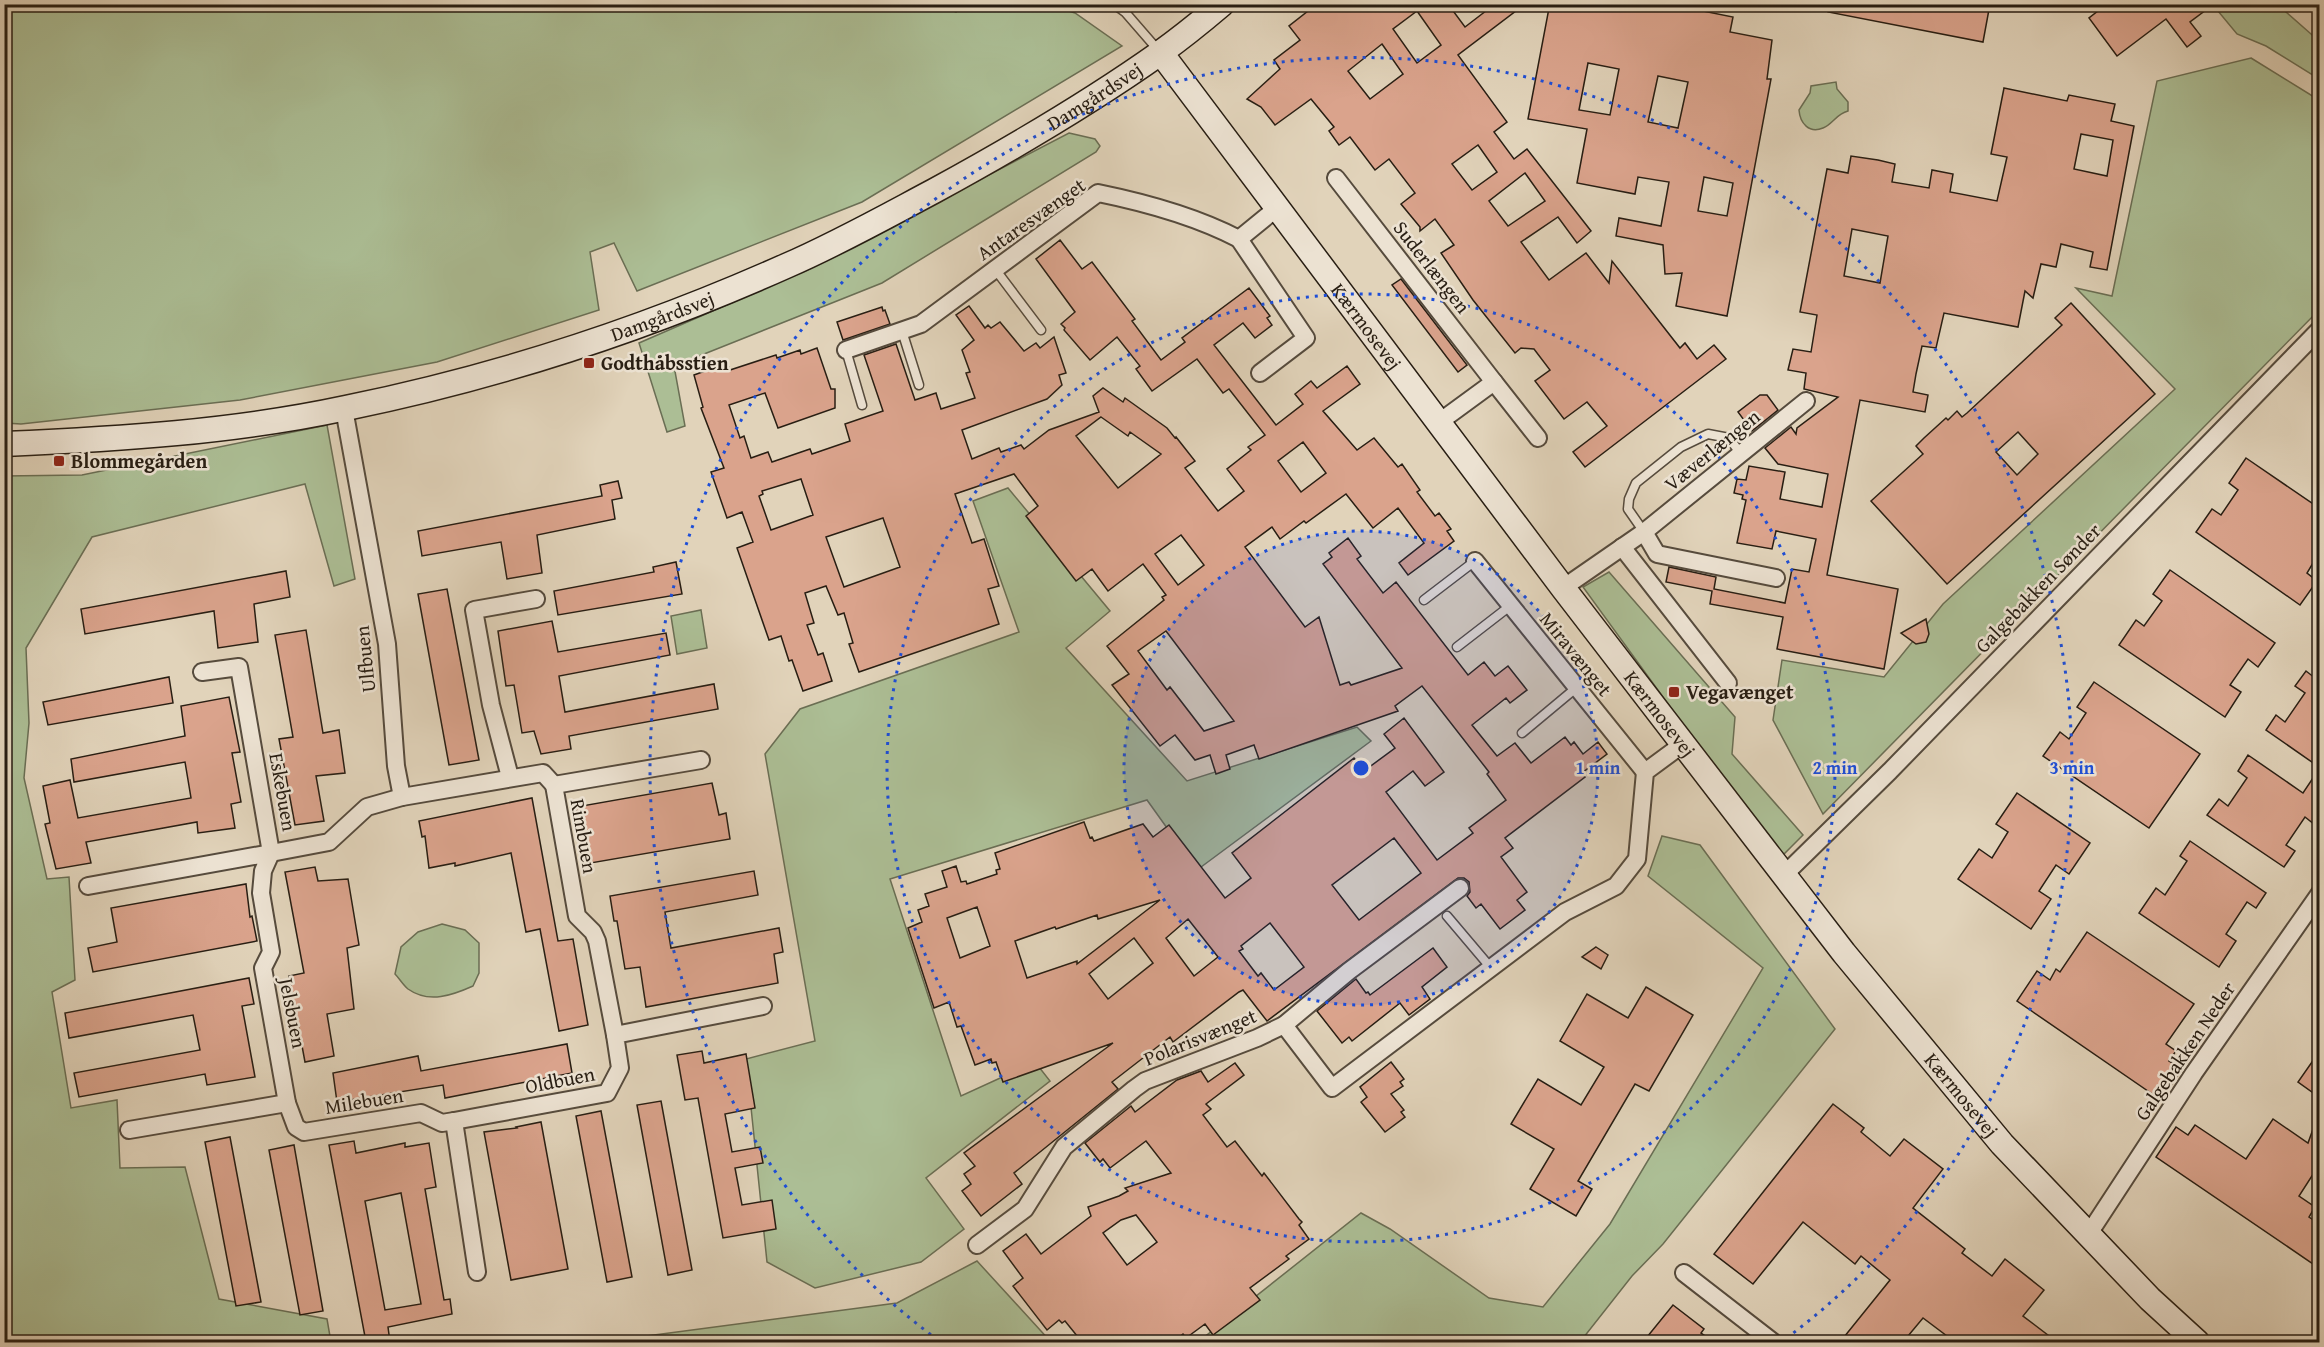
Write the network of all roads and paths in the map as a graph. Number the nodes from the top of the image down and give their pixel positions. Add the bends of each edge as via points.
1 (1222, 4) edge
2 (1114, 5) edge
3 (1161, 53) junction
4 (1336, 177) dead end
5 (1277, 208) junction
6 (1239, 239) junction
7 (995, 269) junction
8 (2319, 329) edge
9 (1041, 330) dead end
10 (902, 331) junction
11 (846, 350) joint
12 (1260, 373) dead end
13 (1494, 382) junction
14 (919, 385) dead end
15 (1806, 401) dead end
16 (862, 405) dead end
17 (344, 409) junction
18 (1438, 423) junction
19 (1538, 438) dead end
20 (4, 444) edge
21 (1741, 454) junction
22 (1644, 532) junction
23 (1622, 547) junction
24 (1475, 561) joint
25 (1776, 578) dead end
26 (1563, 588) junction
27 (536, 598) dead end
28 (1424, 600) dead end
29 (1510, 606) junction
30 (1457, 647) dead end
31 (202, 672) dead end
32 (1728, 683) dead end
33 (1576, 688) junction
34 (1522, 733) dead end
35 (1683, 744) junction
36 (701, 760) dead end
37 (1645, 772) junction
38 (510, 777) junction
39 (554, 785) junction
40 (402, 797) junction
41 (271, 853) junction
42 (1785, 874) junction
43 (88, 886) dead end
44 (1460, 888) dead end
45 (2319, 893) edge
46 (1447, 916) dead end
47 (1491, 968) junction
48 (763, 1006) dead end
49 (1284, 1024) junction
50 (615, 1035) junction
51 (287, 1103) junction
52 (454, 1121) junction
53 (129, 1131) dead end
54 (2088, 1234) junction
55 (977, 1245) dead end
56 (477, 1272) dead end
57 (1684, 1273) dead end
58 (1773, 1342) edge
59 (2197, 1342) edge

1 - 3 street, Damgårdsvej
2 - 3 lane, Damgårdsvej
3 - 5 street, Kærmosevej
3 - 17 street, Damgårdsvej via 975,168 786,266 577,348 461,382
4 - 13 street, Suderlængen
5 - 6 street
5 - 18 street, Kærmosevej
6 - 7 street, Antaresvænget via 1216,227 1147,204 1098,193
6 - 12 street via 1306,338
7 - 9 lane
7 - 10 street, Antaresvænget via 921,324
8 - 42 street, Galgebakken Sønder
10 - 11 street, Antaresvænget
10 - 14 lane
11 - 16 lane
13 - 18 street
13 - 19 street, Suderlængen
15 - 21 street, Væverlængen
17 - 20 street, Damgårdsvej via 208,431
17 - 40 street, Ulfbuen via 387,644
18 - 26 street, Kærmosevej
21 - 22 street, Væverlængen
21 - 22 lane via 1729,438 1708,434 1682,447 1636,483 1628,509
22 - 23 street, Væverlængen
22 - 25 street via 1657,554
23 - 26 street, Væverlængen
23 - 32 street
24 - 28 lane
24 - 29 street, Miravænget
26 - 35 street, Kærmosevej
27 - 38 street via 474,610 491,705
29 - 30 lane
29 - 33 street, Miravænget
31 - 41 street, Eskebuen via 239,667
33 - 34 lane
33 - 37 street, Miravænget
35 - 37 street
35 - 42 street, Kærmosevej
36 - 39 street, Rimbuen
37 - 47 street via 1637,859 1616,886 1565,912
38 - 39 street via 543,772
38 - 40 street
39 - 50 street, Rimbuen via 577,916 597,941
40 - 41 street, Eskebuen via 367,807 329,842
41 - 43 street
41 - 51 street, Jelsbuen via 263,871 261,892 271,952 263,968
42 - 54 street, Kærmosevej via 1844,953 2002,1144
44 - 49 street, Polarisvænget
45 - 54 street, Galgebakken Neder
46 - 47 lane
47 - 49 street via 1332,1088
48 - 50 street
49 - 55 street, Polarisvænget via 1145,1081 1064,1147 1025,1209
50 - 52 street, Oldbuen via 620,1068 607,1093
51 - 52 street, Milebuen via 296,1126 304,1132 421,1113 442,1123
51 - 53 street
52 - 56 street
54 - 59 street, Kærmosevej
57 - 58 street

